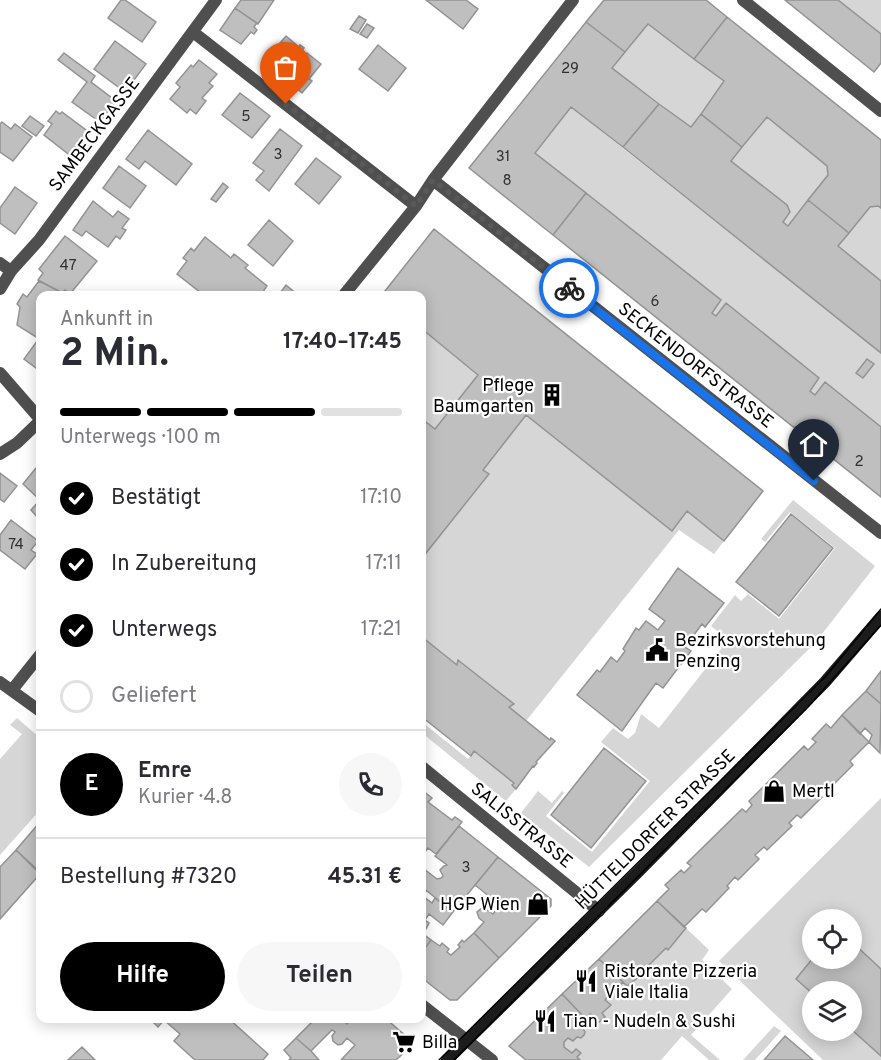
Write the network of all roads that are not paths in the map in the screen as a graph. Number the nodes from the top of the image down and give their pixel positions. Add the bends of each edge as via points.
1 (216, 0) edge
2 (573, 0) edge
3 (743, 0) edge
4 (193, 32) junction
5 (881, 111) edge
6 (433, 180) junction
7 (416, 206) junction
8 (0, 263) edge
9 (11, 271) junction
10 (0, 289) edge
11 (347, 291) edge
12 (0, 373) edge
13 (36, 415) edge
14 (36, 424) edge
15 (0, 454) edge
16 (881, 533) edge
17 (881, 616) edge
18 (36, 660) edge
19 (0, 682) edge
20 (12, 690) junction
21 (36, 708) edge
22 (426, 770) edge
23 (599, 911) junction
24 (426, 1008) edge
25 (467, 1040) junction
26 (447, 1060) edge
27 (492, 1060) edge

1 - 4 street, SAMBECKGASSE
2 - 6 street
3 - 5 street
4 - 7 street
4 - 9 street, SAMBECKGASSE via 39,240
6 - 7 street
6 - 16 street, SECKENDORFSTRASSE
7 - 11 street
8 - 9 street
9 - 10 street, SAMBECKGASSE
12 - 13 street
14 - 15 street
17 - 23 main road, HÜTTELDORFER STRASSE via 825,682
18 - 20 street
19 - 20 street
20 - 21 street
22 - 23 street, SALISSTRASSE
23 - 25 main road, HÜTTELDORFER STRASSE
24 - 25 street
25 - 26 main road, HÜTTELDORFER STRASSE
25 - 27 street

